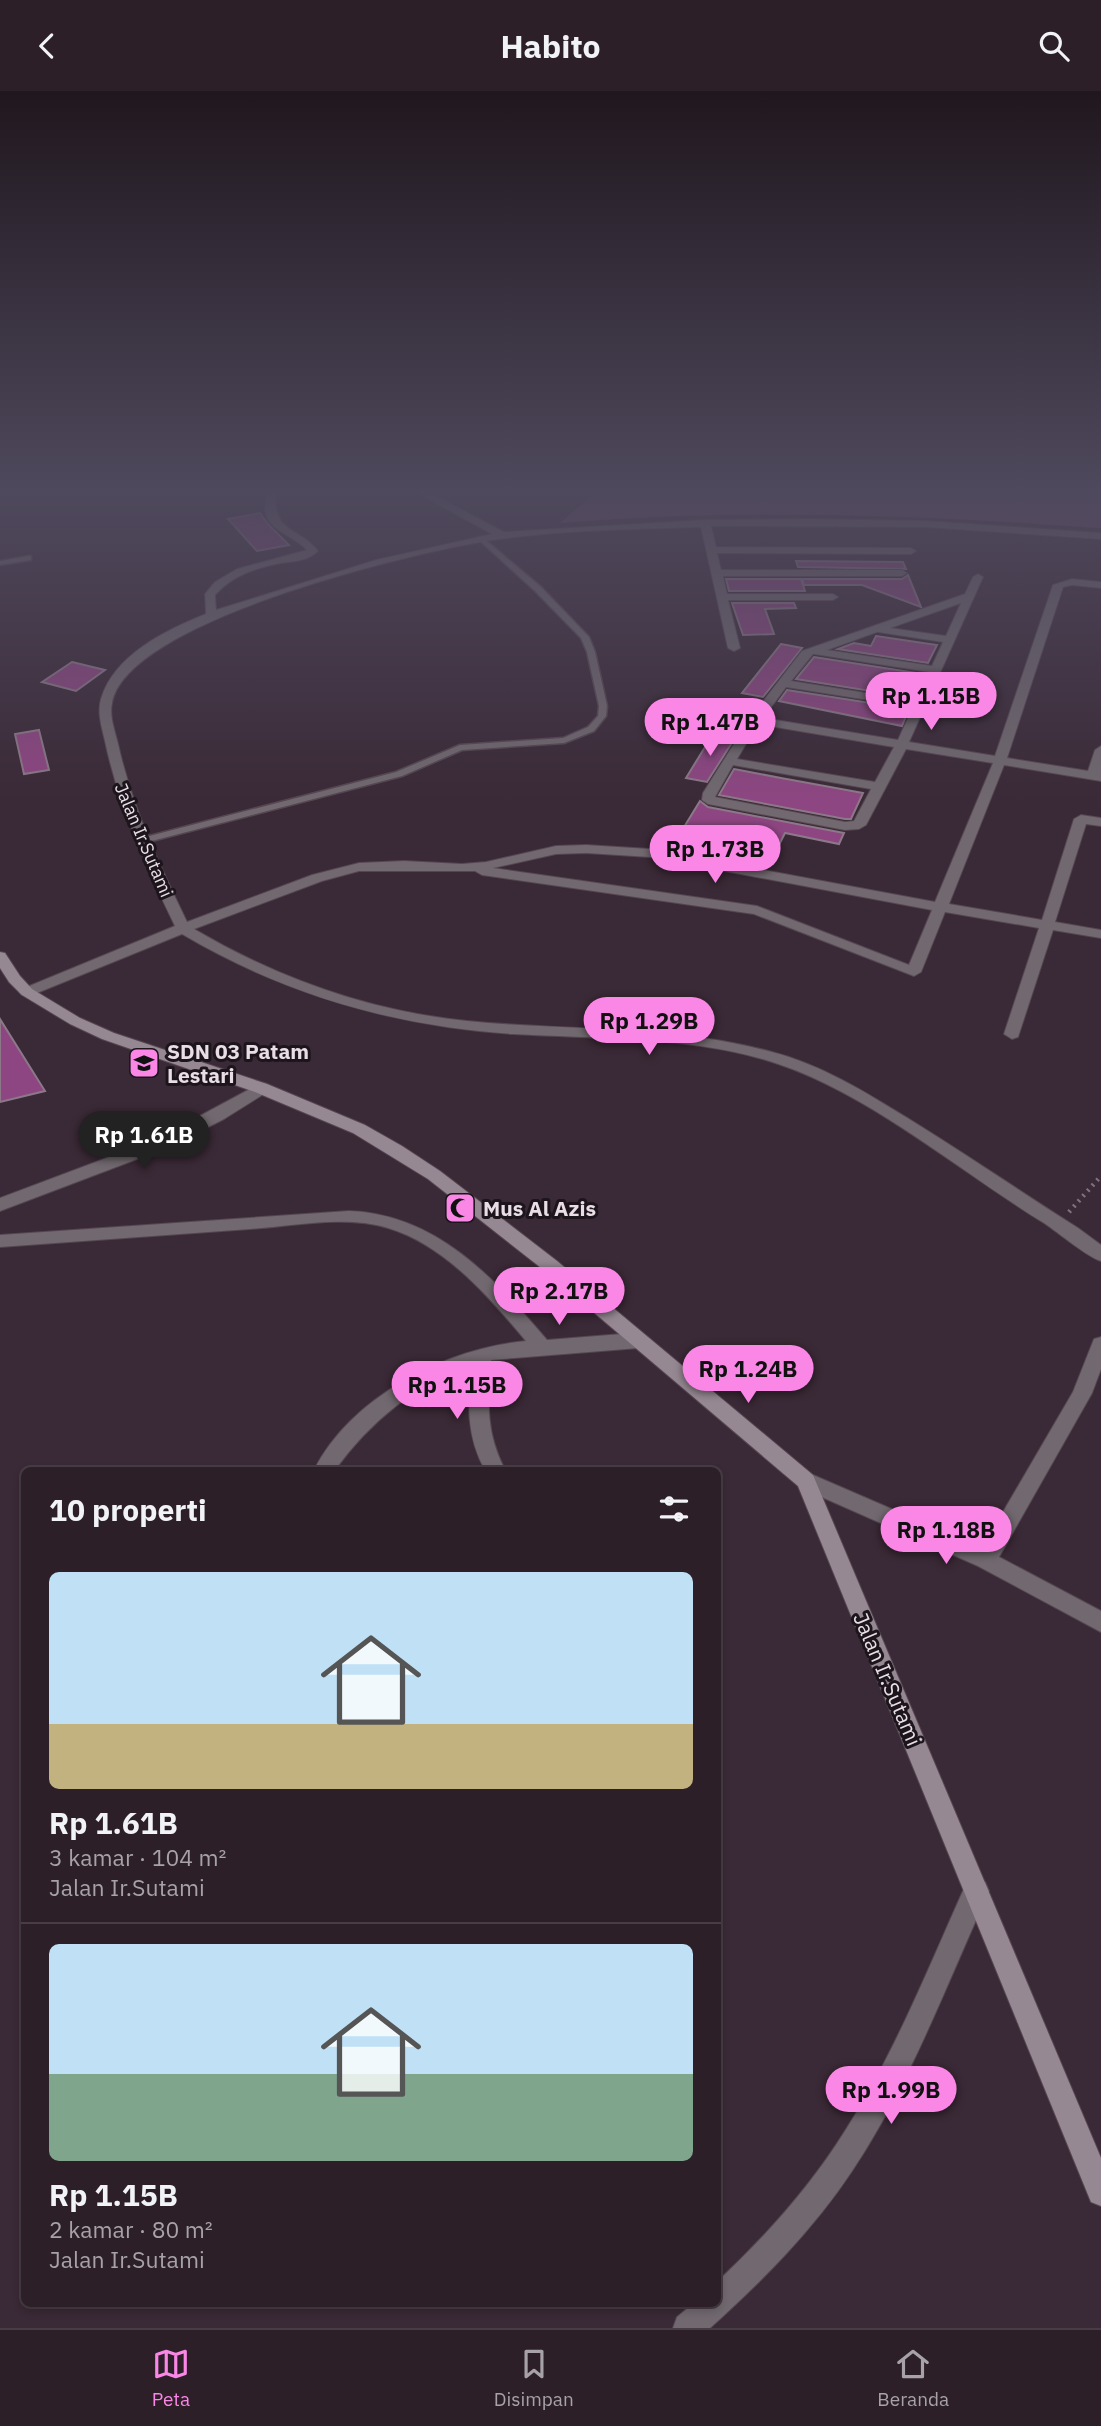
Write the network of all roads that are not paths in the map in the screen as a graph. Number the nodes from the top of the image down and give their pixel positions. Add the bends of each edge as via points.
1 (210, 595) edge
2 (273, 595) edge
3 (544, 595) edge
4 (1055, 595) edge
5 (970, 596) joint
6 (722, 597) joint
7 (833, 597) dead end
8 (212, 614) junction
9 (874, 628) junction
10 (949, 640) junction
11 (734, 648) dead end
12 (810, 650) junction
13 (936, 670) junction
14 (784, 683) junction
15 (920, 705) junction
16 (755, 720) junction
17 (902, 744) junction
18 (1101, 750) edge
19 (1000, 760) junction
20 (729, 761) junction
21 (1097, 777) edge
22 (880, 787) junction
23 (1101, 822) edge
24 (141, 841) junction
25 (461, 868) junction
26 (939, 907) junction
27 (1045, 924) junction
28 (183, 928) junction
29 (1101, 934) edge
30 (0, 956) edge
31 (27, 992) junction
32 (1012, 1034) dead end
33 (261, 1088) junction
34 (0, 1205) edge
35 (0, 1241) edge
36 (1101, 1255) edge
37 (639, 1341) junction
38 (1101, 1344) edge
39 (543, 1347) junction
40 (482, 1355) junction
41 (326, 1467) edge
42 (493, 1467) edge
43 (806, 1481) junction
44 (986, 1560) junction
45 (1101, 1622) edge
46 (976, 1891) junction
47 (1101, 2192) edge
48 (721, 2298) edge
49 (711, 2307) edge
50 (688, 2328) edge

1 - 8 street
2 - 8 street, Jalan Ir.Sutami
3 - 24 lane via 585,637 591,652 603,706 602,716 591,729 564,740 460,748 398,774
4 - 19 street
5 - 9 street
5 - 10 street
6 - 7 street
6 - 11 street
8 - 24 street, Jalan Ir.Sutami via 140,656 107,695 105,709 117,776
9 - 10 street
9 - 12 street
10 - 13 street
12 - 13 street
12 - 14 street
13 - 15 street
14 - 15 street
14 - 16 street
15 - 17 street
16 - 17 street
16 - 20 street
17 - 19 street
17 - 22 street
18 - 21 street
19 - 21 street
19 - 26 street
20 - 22 street
20 - 22 street via 708,800 851,827 862,823
23 - 27 street via 1081,819
24 - 28 street, Jalan Ir.Sutami
25 - 26 street via 556,850 619,849
25 - 26 street via 757,910 914,972
25 - 28 street via 359,866
26 - 27 street
27 - 29 street
27 - 32 street
28 - 31 street
28 - 36 street via 269,974 388,1013 703,1044 786,1060 856,1093
30 - 31 street, Jalan Ir.Sutami
31 - 33 street, Jalan Ir.Sutami via 108,1036
33 - 34 street via 163,1143
33 - 37 street, Jalan Ir.Sutami via 359,1129 434,1175
35 - 39 street via 321,1218 397,1224 437,1246 481,1279
37 - 39 street
37 - 43 street, Jalan Ir.Sutami
38 - 44 street via 1082,1393
39 - 40 street
40 - 41 street via 430,1376 403,1394 338,1448
40 - 42 street via 478,1429
43 - 44 street
43 - 46 street, Jalan Ir.Sutami
44 - 45 street
46 - 47 street, Jalan Ir.Sutami
46 - 48 street via 892,2075 855,2141 809,2206 760,2263
49 - 50 street

